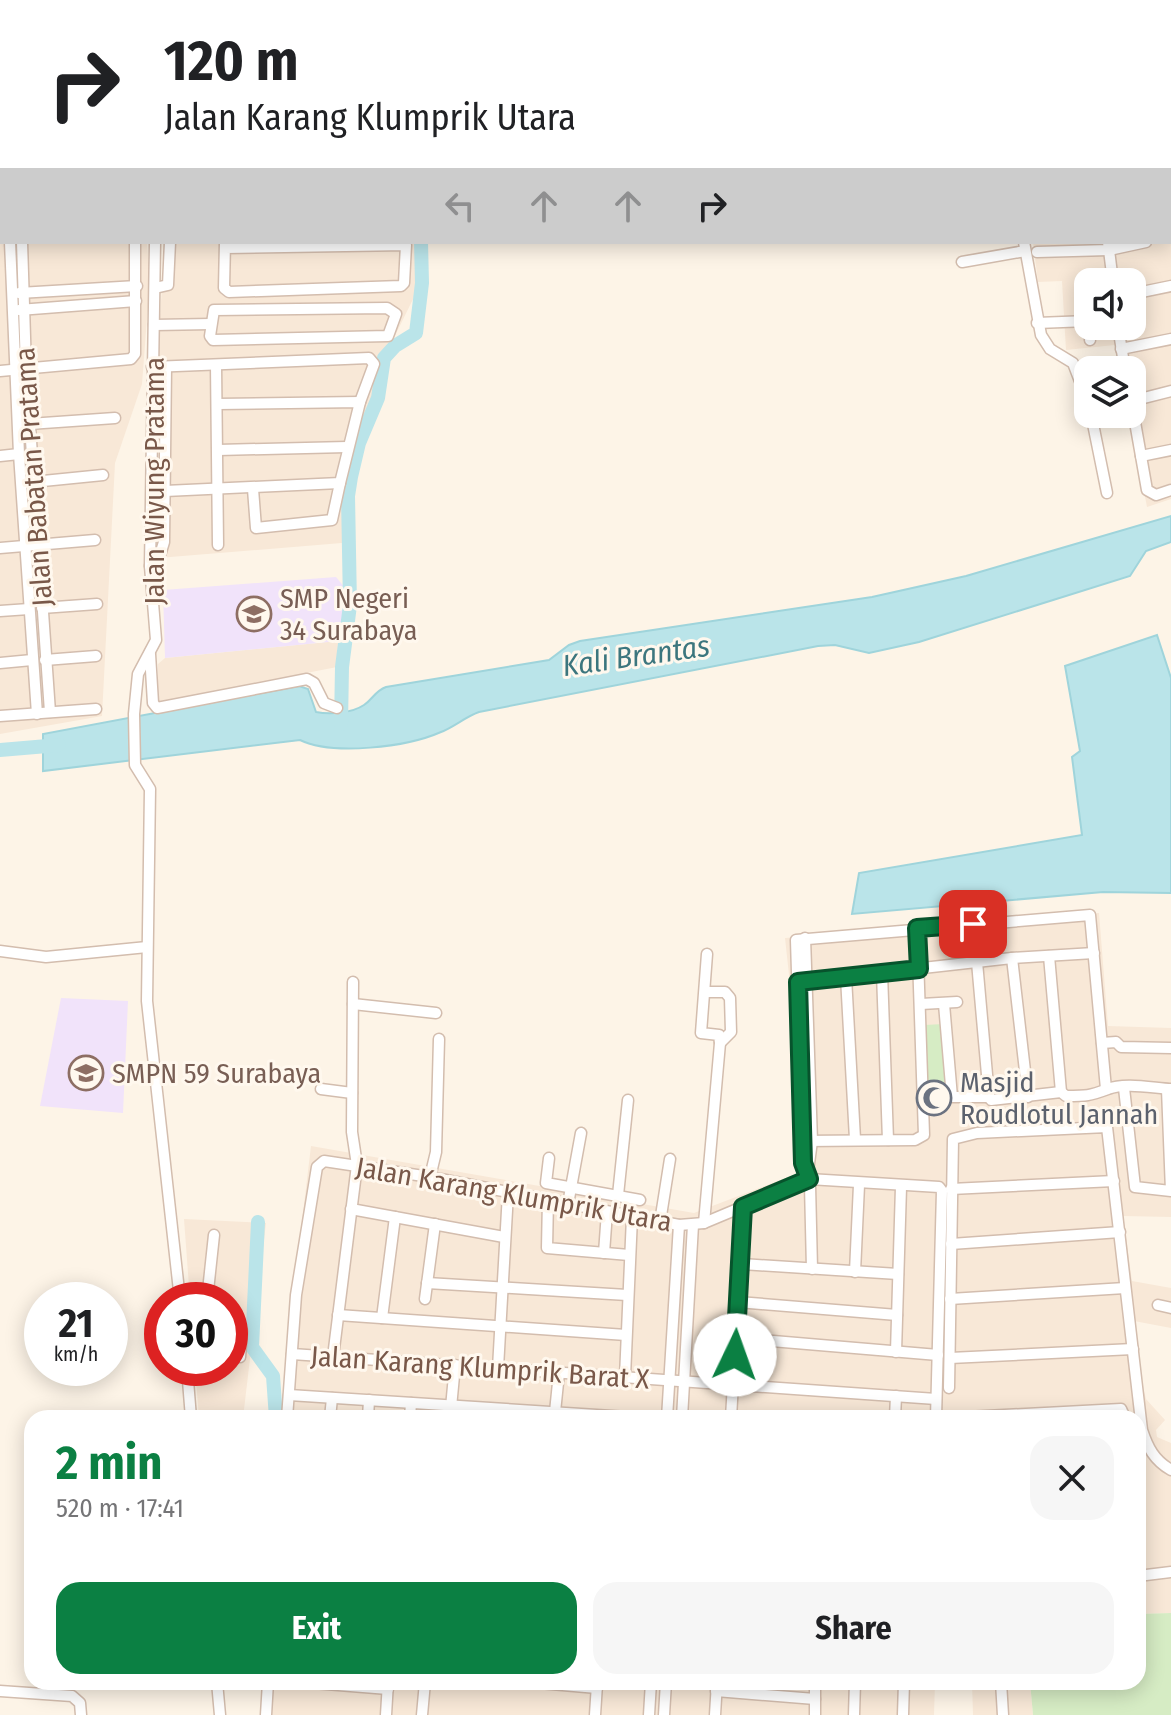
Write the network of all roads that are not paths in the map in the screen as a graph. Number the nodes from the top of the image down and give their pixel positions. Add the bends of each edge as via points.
1 (10, 244) edge
2 (22, 244) edge
3 (135, 244) edge
4 (155, 244) edge
5 (170, 244) edge
6 (316, 244) edge
7 (406, 244) edge
8 (225, 245) edge
9 (1108, 246) edge
10 (1029, 248) edge
11 (962, 262) dead end
12 (1111, 268) edge
13 (137, 286) junction
14 (1171, 286) edge
15 (155, 288) junction
16 (1146, 291) edge
17 (18, 293) junction
18 (136, 301) junction
19 (19, 310) junction
20 (1074, 322) edge
21 (1037, 323) junction
22 (211, 324) junction
23 (154, 325) junction
24 (1171, 339) edge
25 (1120, 340) edge
26 (1121, 349) junction
27 (1122, 356) edge
28 (216, 365) junction
29 (1074, 366) edge
30 (152, 367) junction
31 (166, 368) junction
32 (20, 369) junction
33 (0, 371) edge
34 (1171, 391) edge
35 (1146, 399) edge
36 (360, 402) junction
37 (218, 404) junction
38 (115, 418) dead end
39 (29, 424) junction
40 (1094, 428) edge
41 (1136, 428) edge
42 (347, 447) junction
43 (218, 450) junction
44 (1171, 450) edge
45 (19, 454) junction
46 (0, 456) edge
47 (1141, 456) junction
48 (103, 475) dead end
49 (33, 482) junction
50 (340, 483) junction
51 (218, 489) junction
52 (253, 489) junction
53 (1171, 490) edge
54 (165, 491) junction
55 (1107, 493) dead end
56 (95, 540) dead end
57 (37, 544) junction
58 (24, 545) junction
59 (218, 545) dead end
60 (0, 548) edge
61 (150, 566) junction
62 (97, 604) dead end
63 (42, 608) junction
64 (29, 609) junction
65 (0, 611) edge
66 (150, 654) junction
67 (96, 656) dead end
68 (32, 660) junction
69 (45, 660) junction
70 (0, 663) edge
71 (337, 708) dead end
72 (96, 709) dead end
73 (50, 712) junction
74 (37, 714) junction
75 (0, 716) edge
76 (917, 928) junction
77 (147, 947) junction
78 (0, 951) edge
79 (1094, 953) junction
80 (707, 954) dead end
81 (1049, 956) junction
82 (1012, 958) junction
83 (977, 962) junction
84 (919, 969) junction
85 (882, 973) junction
86 (846, 977) junction
87 (802, 981) junction
88 (353, 982) dead end
89 (705, 992) junction
90 (957, 1002) dead end
91 (353, 1004) junction
92 (921, 1004) junction
93 (944, 1004) junction
94 (436, 1013) dead end
95 (439, 1039) dead end
96 (1108, 1042) junction
97 (720, 1043) junction
98 (1171, 1048) edge
99 (1115, 1088) junction
100 (321, 1089) dead end
101 (1169, 1089) edge
102 (1061, 1092) junction
103 (352, 1093) junction
104 (989, 1097) junction
105 (1028, 1097) junction
106 (628, 1100) dead end
107 (1170, 1121) edge
108 (581, 1133) dead end
109 (855, 1139) junction
110 (888, 1140) junction
111 (808, 1141) junction
112 (1170, 1152) edge
113 (549, 1158) dead end
114 (670, 1159) dead end
115 (357, 1165) junction
116 (432, 1169) junction
117 (809, 1175) junction
118 (1114, 1181) junction
119 (859, 1185) junction
120 (901, 1187) junction
121 (946, 1190) junction
122 (1171, 1191) edge
123 (508, 1193) junction
124 (570, 1195) junction
125 (618, 1195) junction
126 (548, 1199) junction
127 (640, 1200) dead end
128 (743, 1207) junction
129 (351, 1209) junction
130 (607, 1212) junction
131 (661, 1214) junction
132 (395, 1217) junction
133 (632, 1217) junction
134 (702, 1217) junction
135 (435, 1224) junction
136 (679, 1225) junction
137 (1120, 1232) junction
138 (214, 1235) dead end
139 (504, 1237) junction
140 (951, 1244) junction
141 (604, 1253) junction
142 (629, 1255) junction
143 (742, 1264) junction
144 (812, 1269) junction
145 (855, 1272) junction
146 (898, 1274) junction
147 (178, 1282) edge
148 (209, 1282) edge
149 (427, 1283) junction
150 (501, 1288) junction
151 (1125, 1288) junction
152 (627, 1295) junction
153 (425, 1299) dead end
154 (950, 1299) junction
155 (738, 1302) junction
156 (1158, 1305) dead end
157 (1171, 1308) edge
158 (338, 1315) junction
159 (897, 1315) junction
160 (382, 1318) junction
161 (501, 1327) junction
162 (626, 1335) junction
163 (737, 1338) junction
164 (1133, 1349) junction
165 (896, 1352) junction
166 (292, 1354) junction
167 (938, 1355) junction
168 (333, 1357) junction
169 (950, 1358) junction
170 (455, 1365) junction
171 (498, 1368) junction
172 (559, 1373) junction
173 (625, 1377) junction
174 (669, 1381) junction
175 (684, 1382) junction
176 (733, 1385) junction
177 (188, 1386) edge
178 (949, 1388) dead end
179 (289, 1395) junction
180 (896, 1396) junction
181 (332, 1398) junction
182 (936, 1399) junction
183 (369, 1400) junction
184 (411, 1403) junction
185 (452, 1406) junction
186 (190, 1410) edge
187 (288, 1410) edge
188 (331, 1410) edge
189 (368, 1410) edge
190 (411, 1410) edge
191 (451, 1410) edge
192 (475, 1410) edge
193 (555, 1410) edge
194 (667, 1410) edge
195 (682, 1410) edge
196 (731, 1410) edge
197 (895, 1410) edge
198 (936, 1410) edge
199 (1102, 1410) edge
200 (1121, 1410) edge
201 (1140, 1410) edge
202 (1146, 1441) edge
203 (1166, 1467) edge
204 (1170, 1573) edge
205 (1146, 1575) edge
206 (218, 1690) edge
207 (268, 1690) edge
208 (388, 1690) edge
209 (424, 1690) edge
210 (597, 1690) edge
211 (651, 1690) edge
212 (666, 1690) edge
213 (717, 1690) edge
214 (742, 1690) edge
215 (815, 1690) edge
216 (855, 1690) edge
217 (904, 1690) edge
218 (1001, 1690) edge
219 (0, 1691) edge
220 (815, 1699) junction
221 (81, 1715) edge
222 (220, 1715) edge
223 (266, 1715) edge
224 (386, 1715) edge
225 (422, 1715) edge
226 (595, 1715) edge
227 (649, 1715) edge
228 (664, 1715) edge
229 (715, 1715) edge
230 (815, 1715) edge
231 (854, 1715) edge
232 (903, 1715) edge
233 (1003, 1715) edge

1 - 17 street, Jalan Babatan Pratama
2 - 17 street, Jalan Babatan Pratama
3 - 13 street, Jalan Wiyung Pratama
4 - 15 street, Jalan Wiyung Pratama
5 - 15 street via 168,285
6 - 8 street
7 - 8 street via 401,286 226,291
9 - 10 street
9 - 12 street
10 - 11 street
10 - 21 street
13 - 17 street
13 - 18 street, Jalan Wiyung Pratama
14 - 16 street
15 - 23 street, Jalan Wiyung Pratama
17 - 19 street, Jalan Babatan Pratama
18 - 19 street
18 - 32 street, Jalan Wiyung Pratama via 135,354 125,362
19 - 32 street, Jalan Babatan Pratama
20 - 21 street
21 - 29 street via 1047,346
22 - 22 street via 214,310 387,308 396,318 386,337 213,340
22 - 23 street
23 - 30 street, Jalan Wiyung Pratama
24 - 26 street
25 - 26 street
26 - 27 street
28 - 31 street
28 - 36 street via 369,358 374,364
28 - 37 street
30 - 31 street
30 - 61 street, Jalan Wiyung Pratama
31 - 54 street
32 - 33 street
32 - 39 street, Jalan Babatan Pratama
32 - 45 street, Jalan Babatan Pratama
34 - 35 street
36 - 37 street
36 - 42 street
37 - 43 street
38 - 39 street
39 - 49 street, Jalan Babatan Pratama
40 - 55 street
41 - 47 street
42 - 43 street
42 - 50 street
43 - 51 street
44 - 47 street
45 - 46 street
45 - 58 street, Jalan Babatan Pratama
47 - 53 street via 1147,490 1156,495
48 - 49 street
49 - 57 street, Jalan Babatan Pratama
50 - 52 street
50 - 52 street via 332,520 256,528
51 - 52 street
51 - 54 street
51 - 59 street
54 - 61 street via 164,542
56 - 57 street
57 - 58 street
57 - 63 street, Jalan Babatan Pratama
58 - 60 street
58 - 64 street, Jalan Babatan Pratama
61 - 66 street, Jalan Wiyung Pratama via 156,640
62 - 63 street
63 - 69 street, Jalan Babatan Pratama
64 - 65 street
64 - 68 street, Jalan Babatan Pratama
66 - 71 street via 157,708 307,679 324,703
66 - 77 street, Jalan Wiyung Pratama via 138,674 134,714 135,765 150,789
67 - 69 street
68 - 70 street
68 - 74 street, Jalan Babatan Pratama
69 - 73 street, Jalan Babatan Pratama
72 - 73 street
73 - 74 street
74 - 75 street
76 - 79 street via 1085,915 1092,918
76 - 84 street
76 - 87 street via 800,940
77 - 78 street via 46,957
77 - 147 street via 149,1032
79 - 81 street
79 - 96 street
80 - 89 street
81 - 82 street
81 - 102 street
82 - 83 street
82 - 105 street
83 - 84 street
83 - 104 street
84 - 85 street
84 - 92 street
85 - 86 street
85 - 110 street
86 - 87 street
86 - 109 street
87 - 111 street
88 - 91 street
89 - 97 street via 701,1034 720,1036
89 - 97 street via 725,992 730,998 731,1032
90 - 93 street
91 - 94 street
91 - 103 street
92 - 93 street
92 - 110 street via 924,1135
93 - 104 street via 952,1097
95 - 116 street
96 - 98 street
96 - 99 street
97 - 134 street
99 - 101 street
99 - 102 street via 1096,1095
99 - 122 street via 1134,1185
100 - 103 street
101 - 107 street
102 - 105 street
103 - 115 street
104 - 105 street
106 - 125 street
107 - 112 street
108 - 124 street
109 - 110 street
109 - 111 street
111 - 117 street via 803,1163
112 - 122 street
113 - 124 street via 545,1182
114 - 131 street
115 - 116 street, Jalan Karang Klumprik Utara
115 - 129 street
115 - 166 street, Jalan Karang Klumprik Utara via 324,1161 317,1167
116 - 123 street, Jalan Karang Klumprik Utara
117 - 119 street, Jalan Karang Klumprik Utara
117 - 128 street, Jalan Karang Klumprik Utara
117 - 144 street
118 - 121 street, Jalan Karang Klumprik Utara
118 - 121 street via 1105,1126 957,1137 952,1141
118 - 137 street
119 - 120 street, Jalan Karang Klumprik Utara
119 - 145 street
120 - 121 street, Jalan Karang Klumprik Utara
120 - 146 street
121 - 140 street
121 - 167 street
123 - 126 street, Jalan Karang Klumprik Utara
123 - 139 street
124 - 125 street
124 - 126 street, Jalan Karang Klumprik Utara
124 - 130 street, Jalan Karang Klumprik Utara
125 - 127 street
126 - 141 street via 547,1248
128 - 134 street, Jalan Karang Klumprik Utara
128 - 143 street
129 - 132 street
129 - 158 street
130 - 133 street, Jalan Karang Klumprik Utara
130 - 141 street
131 - 133 street, Jalan Karang Klumprik Utara
131 - 136 street, Jalan Karang Klumprik Utara
132 - 135 street
132 - 160 street
133 - 142 street
134 - 136 street, Jalan Karang Klumprik Utara
134 - 175 street
135 - 139 street
135 - 149 street
136 - 174 street
137 - 140 street
137 - 151 street
138 - 148 street
139 - 150 street
140 - 154 street
141 - 142 street
142 - 152 street
143 - 144 street
143 - 155 street
144 - 145 street
145 - 146 street
146 - 159 street
149 - 150 street
149 - 153 street
150 - 152 street
150 - 161 street
151 - 154 street
151 - 164 street
152 - 162 street
154 - 169 street
155 - 159 street
155 - 163 street
156 - 157 street
158 - 160 street
158 - 168 street
159 - 165 street
160 - 161 street
161 - 162 street
161 - 171 street
162 - 173 street
163 - 165 street
163 - 176 street
164 - 169 street
164 - 201 street
165 - 167 street
166 - 168 street, Jalan Karang Klumprik Barat X
166 - 179 street
167 - 182 street
168 - 170 street, Jalan Karang Klumprik Barat X
169 - 178 street
170 - 171 street, Jalan Karang Klumprik Barat X
170 - 185 street
171 - 172 street, Jalan Karang Klumprik Barat X
172 - 173 street, Jalan Karang Klumprik Barat X
172 - 193 street
173 - 174 street, Jalan Karang Klumprik Barat X
174 - 175 street, Jalan Karang Klumprik Barat X
174 - 194 street
175 - 176 street, Jalan Karang Klumprik Barat X
175 - 195 street
176 - 180 street, Jalan Karang Klumprik Barat X
176 - 196 street
177 - 186 street
179 - 181 street
179 - 187 street
180 - 182 street, Jalan Karang Klumprik Barat X
180 - 197 street
181 - 183 street
181 - 188 street
182 - 198 street
183 - 184 street
183 - 189 street
184 - 185 street
184 - 190 street
185 - 191 street
185 - 192 street
199 - 200 street
202 - 203 street
204 - 205 street
206 - 222 street
207 - 223 street
208 - 224 street
209 - 225 street
210 - 226 street
211 - 227 street
212 - 228 street
213 - 229 street
214 - 220 street
215 - 220 street
216 - 231 street
217 - 232 street
218 - 233 street
219 - 221 street via 72,1696 80,1703
220 - 230 street

